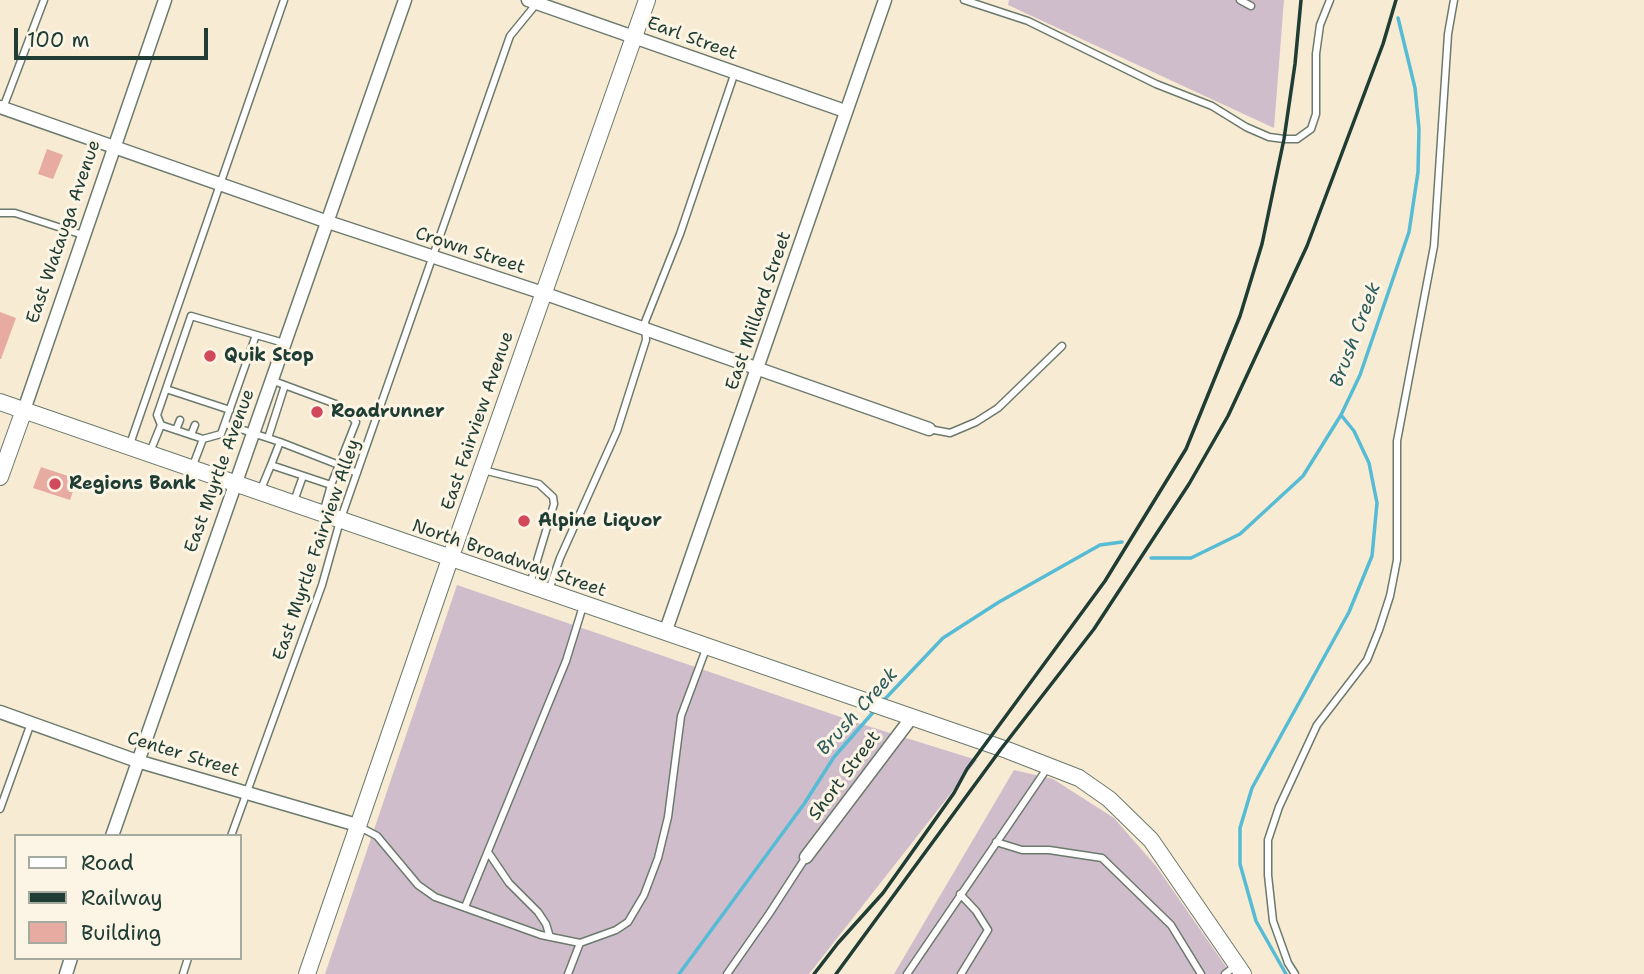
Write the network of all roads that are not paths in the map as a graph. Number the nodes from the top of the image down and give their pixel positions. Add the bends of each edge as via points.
1 (44, 0) edge
2 (165, 0) edge
3 (284, 0) edge
4 (405, 0) edge
5 (647, 0) edge
6 (885, 0) edge
7 (964, 0) edge
8 (1240, 0) edge
9 (1329, 0) edge
10 (1454, 0) edge
11 (533, 2) edge
12 (1251, 6) dead end
13 (634, 37) junction
14 (735, 72) junction
15 (2, 107) edge
16 (845, 111) junction
17 (113, 147) junction
18 (220, 184) junction
19 (0, 212) edge
20 (328, 222) junction
21 (83, 235) junction
22 (434, 257) junction
23 (543, 293) junction
24 (644, 329) junction
25 (256, 335) junction
26 (284, 344) junction
27 (1062, 346) dead end
28 (758, 369) junction
29 (271, 380) junction
30 (285, 386) junction
31 (166, 389) junction
32 (189, 397) junction
33 (0, 402) edge
34 (203, 402) junction
35 (185, 406) dead end
36 (24, 410) junction
37 (230, 410) junction
38 (200, 412) dead end
39 (180, 420) dead end
40 (225, 424) junction
41 (161, 425) junction
42 (195, 425) dead end
43 (929, 429) joint
44 (176, 430) junction
45 (252, 433) junction
46 (191, 435) junction
47 (268, 438) junction
48 (203, 439) junction
49 (280, 442) junction
50 (129, 447) junction
51 (149, 454) junction
52 (339, 465) junction
53 (271, 466) junction
54 (192, 469) junction
55 (481, 470) junction
56 (357, 472) junction
57 (303, 476) junction
58 (0, 477) edge
59 (233, 484) junction
60 (331, 485) junction
61 (259, 493) junction
62 (293, 505) junction
63 (323, 515) junction
64 (340, 521) junction
65 (450, 559) junction
66 (529, 586) junction
67 (548, 592) junction
68 (584, 605) junction
69 (665, 632) junction
70 (707, 647) junction
71 (0, 712) edge
72 (905, 715) junction
73 (31, 723) junction
74 (137, 761) junction
75 (1049, 766) junction
76 (246, 793) junction
77 (0, 809) edge
78 (357, 825) junction
79 (113, 834) edge
80 (232, 834) edge
81 (996, 842) junction
82 (488, 852) junction
83 (806, 857) joint
84 (960, 894) junction
85 (465, 907) junction
86 (551, 937) junction
87 (580, 943) junction
88 (1235, 971) edge
89 (307, 974) edge
90 (568, 974) edge
91 (727, 974) edge
92 (907, 974) edge
93 (961, 974) edge
94 (1201, 974) edge
95 (1295, 974) edge

1 - 15 lane
2 - 17 street, East Watauga Avenue
3 - 18 lane
4 - 20 street, East Myrtle Avenue
5 - 13 street, East Fairview Avenue
6 - 16 street, East Millard Street
7 - 9 lane via 1028,21 1156,84 1212,106 1246,127 1284,139 1297,139 1311,129 1316,114 1320,25
8 - 12 lane
10 - 95 lane via 1434,246 1397,441 1398,560 1367,660 1317,725 1268,839 1273,920
11 - 13 street, Earl Street
11 - 22 lane, East Myrtle Fairview Alley via 510,36
13 - 14 street, Earl Street
13 - 23 street, East Fairview Avenue
14 - 16 street, Earl Street
14 - 24 lane
15 - 17 street, Crown Street
16 - 28 street, East Millard Street
17 - 18 street, Crown Street
17 - 21 street, East Watauga Avenue
18 - 20 street, Crown Street
18 - 50 lane
19 - 21 lane
20 - 22 street, Crown Street
20 - 26 street, East Myrtle Avenue
21 - 36 street, East Watauga Avenue
22 - 23 street, Crown Street
22 - 56 lane, East Myrtle Fairview Alley
23 - 24 street, Crown Street
23 - 55 street, East Fairview Avenue
24 - 28 street, Crown Street
24 - 67 lane via 646,340 617,431
25 - 26 lane
25 - 31 lane via 191,316
25 - 37 lane
26 - 29 street, East Myrtle Avenue
27 - 43 lane via 998,408 976,422 950,433
28 - 43 street, Crown Street
28 - 69 street, East Millard Street
29 - 30 lane
29 - 45 street, East Myrtle Avenue
30 - 47 lane
30 - 52 lane via 341,406 356,422
31 - 32 lane
31 - 41 lane via 157,415
32 - 34 lane
32 - 35 lane
33 - 36 street, North Broadway Street
34 - 37 lane
34 - 38 lane
36 - 50 street, North Broadway Street
36 - 58 street, East Watauga Avenue
37 - 40 lane
39 - 44 lane
40 - 45 lane
40 - 48 lane via 221,434
41 - 44 lane
41 - 51 lane
42 - 46 lane
44 - 46 lane
45 - 47 lane
45 - 59 street, East Myrtle Avenue
46 - 48 lane
47 - 49 lane
48 - 54 lane
49 - 52 lane
49 - 53 lane
50 - 51 street, North Broadway Street
51 - 54 street, North Broadway Street
52 - 56 lane
52 - 60 lane
53 - 57 lane
53 - 61 lane
54 - 59 street, North Broadway Street
55 - 65 street, East Fairview Avenue
55 - 66 lane via 538,484 553,497
56 - 64 lane, East Myrtle Fairview Alley
57 - 60 lane
57 - 62 lane
59 - 61 street, North Broadway Street
59 - 74 street, East Myrtle Avenue
60 - 63 lane
61 - 62 street, North Broadway Street
62 - 63 street, North Broadway Street
63 - 64 street, North Broadway Street
64 - 65 street, North Broadway Street
64 - 76 lane, East Myrtle Fairview Alley via 322,585
65 - 66 street, North Broadway Street
65 - 78 street, East Fairview Avenue
66 - 67 street, North Broadway Street
67 - 68 street, North Broadway Street
68 - 69 street, North Broadway Street
68 - 82 lane via 566,661
69 - 70 street, North Broadway Street
70 - 72 street, North Broadway Street
70 - 87 lane via 681,716 668,817 645,895 628,922
71 - 73 street, Center Street
72 - 75 street, North Broadway Street
72 - 83 street, Short Street
73 - 74 street, Center Street
73 - 77 lane
74 - 76 street, Center Street
74 - 79 street, East Myrtle Avenue
75 - 81 lane
75 - 88 street, North Broadway Street via 1079,779 1130,818 1166,861
76 - 78 street, Center Street
76 - 80 lane, East Myrtle Fairview Alley
78 - 85 lane via 377,836 418,885 435,897
78 - 89 street, East Fairview Avenue
81 - 84 lane
81 - 94 lane via 1022,850 1049,849 1102,858 1171,925
82 - 85 lane
82 - 86 lane via 509,883 538,912
83 - 91 lane
84 - 92 lane
84 - 93 lane via 988,930
85 - 86 lane
86 - 87 lane
87 - 90 lane

